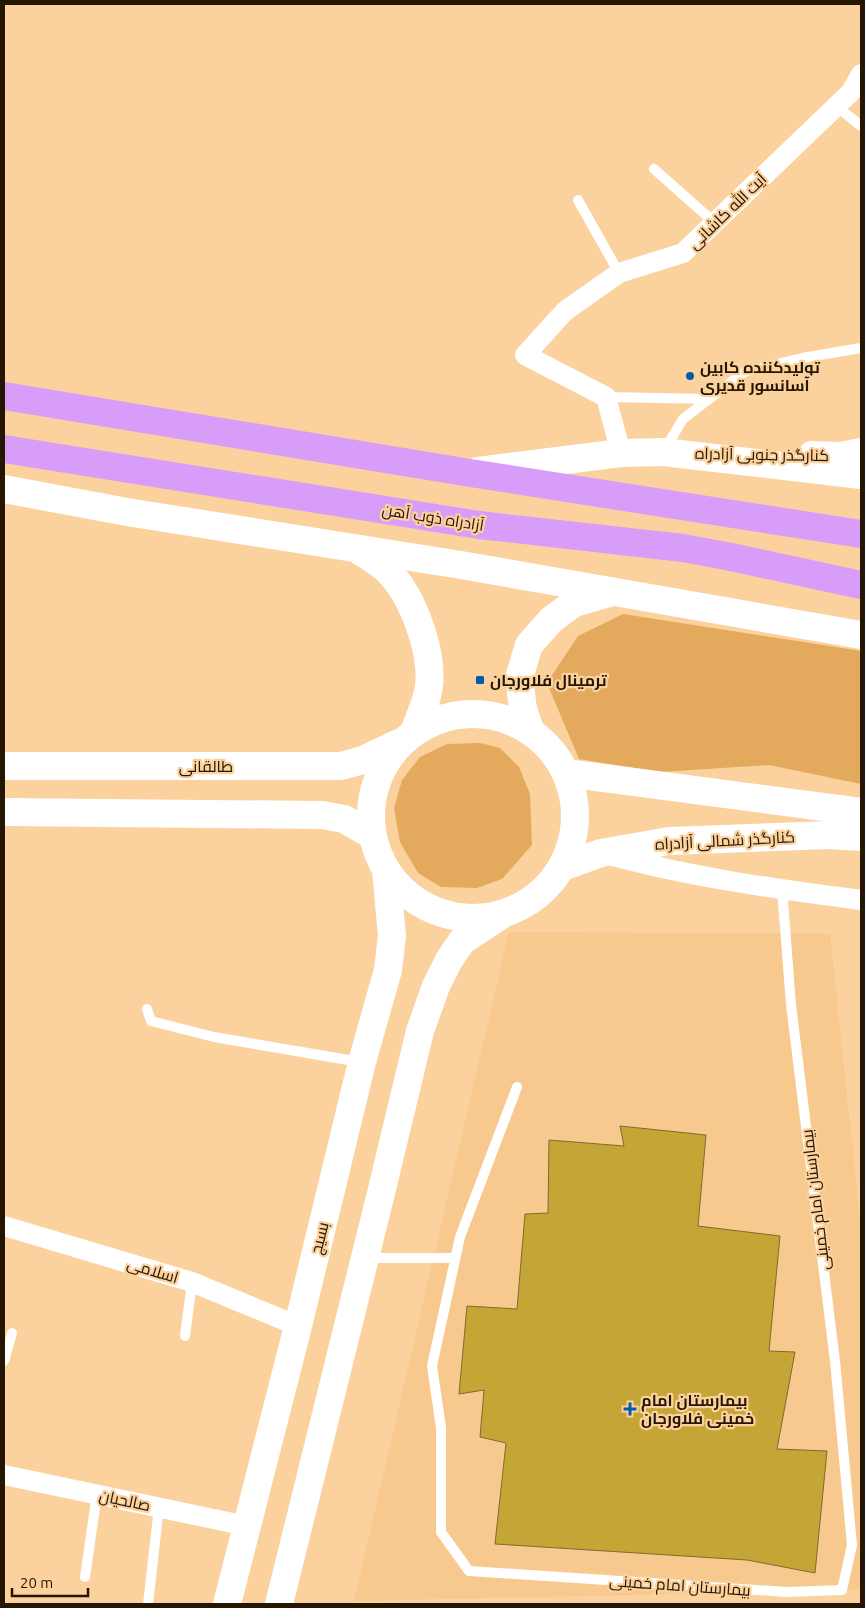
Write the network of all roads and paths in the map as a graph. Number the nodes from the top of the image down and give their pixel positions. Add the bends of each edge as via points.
1 (861, 74) edge
2 (836, 106) junction
3 (861, 126) edge
4 (654, 169) dead end
5 (578, 200) dead end
6 (715, 223) junction
7 (619, 273) junction
8 (861, 348) edge
9 (4, 396) edge
10 (606, 397) junction
11 (709, 399) junction
12 (4, 449) edge
13 (663, 452) junction
14 (861, 452) edge
15 (621, 453) junction
16 (464, 472) junction
17 (861, 475) edge
18 (4, 488) edge
19 (861, 534) edge
20 (356, 548) junction
21 (861, 585) edge
22 (614, 592) junction
23 (861, 635) edge
24 (531, 732) junction
25 (408, 737) junction
26 (4, 766) edge
27 (566, 773) junction
28 (4, 812) edge
29 (861, 812) edge
30 (372, 835) junction
31 (861, 837) edge
32 (601, 852) junction
33 (562, 867) junction
34 (386, 870) junction
35 (782, 889) junction
36 (861, 900) edge
37 (500, 916) junction
38 (146, 1009) dead end
39 (362, 1062) junction
40 (517, 1087) dead end
41 (4, 1226) edge
42 (365, 1258) junction
43 (455, 1258) junction
44 (192, 1282) junction
45 (298, 1326) junction
46 (12, 1333) dead end
47 (185, 1336) dead end
48 (4, 1361) edge
49 (4, 1475) edge
50 (96, 1494) junction
51 (159, 1508) junction
52 (247, 1526) junction
53 (85, 1577) dead end
54 (148, 1604) edge
55 (227, 1604) edge
56 (279, 1604) edge

1 - 2 street, آیت الله کاشانی via 852,92
2 - 3 lane
2 - 6 street, آیت الله کاشانی
4 - 6 lane
5 - 7 lane
6 - 7 street, آیت الله کاشانی via 684,254
7 - 10 street, آیت الله کاشانی via 565,311 525,355
8 - 11 lane via 744,372
9 - 16 highway
10 - 11 lane
10 - 15 street
11 - 13 lane via 683,419
12 - 21 highway, آزادراه ذوب آهن via 479,524 684,548
13 - 14 main road, کنارگذر جنوبی آزادراه via 840,456
13 - 15 main road
13 - 17 main road
15 - 16 main road
16 - 19 highway
18 - 20 main road via 127,512
20 - 22 main road
20 - 25 main road via 388,570 405,595 422,632 429,660 428,694
22 - 23 main road
22 - 24 main road via 574,603 550,620 529,645 519,678 523,709
24 - 25 main road, طالقانی via 502,718 471,714 441,718
24 - 27 main road via 545,744
25 - 26 main road, طالقانی via 363,760 341,766
25 - 30 main road via 387,761 376,784 371,809
27 - 29 main road, کنارگذر شمالی آزادراه
27 - 33 main road via 575,815 572,842
28 - 30 main road via 322,816 344,819
30 - 34 main road
31 - 32 main road, کنارگذر شمالی آزادراه via 829,835 669,841
32 - 33 main road, کنارگذر شمالی آزادراه
32 - 35 street via 644,865
33 - 37 main road via 545,889 524,905
34 - 37 main road via 402,890 423,906 447,916 474,919
34 - 39 main road, بسیج via 392,936 388,970
35 - 36 street
35 - 43 lane, بیمارستان امام خمینی via 791,1005 835,1361 852,1545 842,1590 788,1592 470,1570 441,1532 441,1428 432,1366
37 - 42 main road via 462,942 436,986 420,1031
38 - 39 lane via 151,1021 160,1024 214,1037
39 - 45 main road, بسیج
40 - 43 lane, بیمارستان امام خمینی
41 - 44 street, اسلامی
42 - 43 lane
42 - 56 main road
44 - 45 street, اسلامی
44 - 47 lane
45 - 52 main road, بسیج
46 - 48 lane
49 - 50 street, صالحیان
50 - 51 street, صالحیان
50 - 53 lane
51 - 52 street, صالحیان
51 - 54 lane
52 - 55 main road, بسیج

